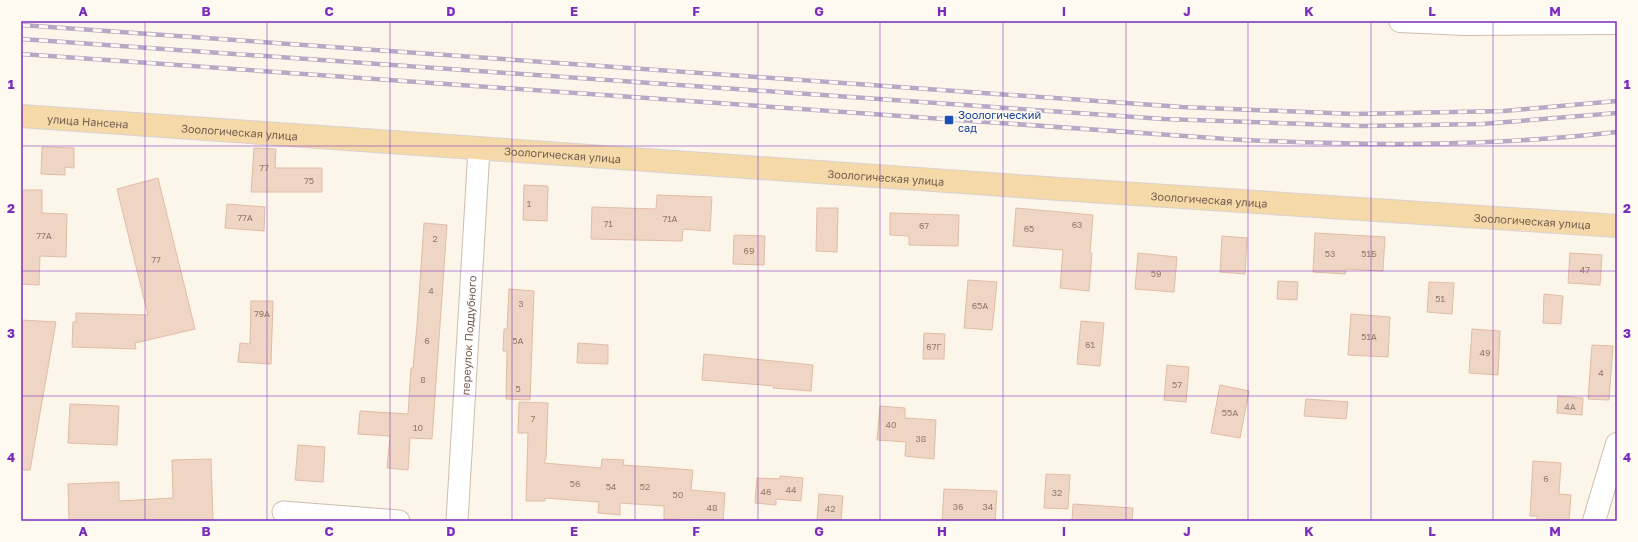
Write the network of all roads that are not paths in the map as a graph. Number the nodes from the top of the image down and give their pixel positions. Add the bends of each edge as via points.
1 (1400, 21) edge
2 (1465, 23) edge
3 (1617, 23) edge
4 (21, 116) edge
5 (155, 126) joint
6 (479, 149) junction
7 (1617, 226) edge
8 (1617, 444) edge
9 (283, 512) dead end
10 (399, 521) edge
11 (457, 521) edge
12 (1594, 521) edge

1 - 2 main road
2 - 3 main road
4 - 5 main road, улица Нансена
5 - 6 main road, Зоологическая улица
6 - 7 main road, Зоологическая улица
6 - 11 street, переулок Поддубного
8 - 12 main road
9 - 10 street

